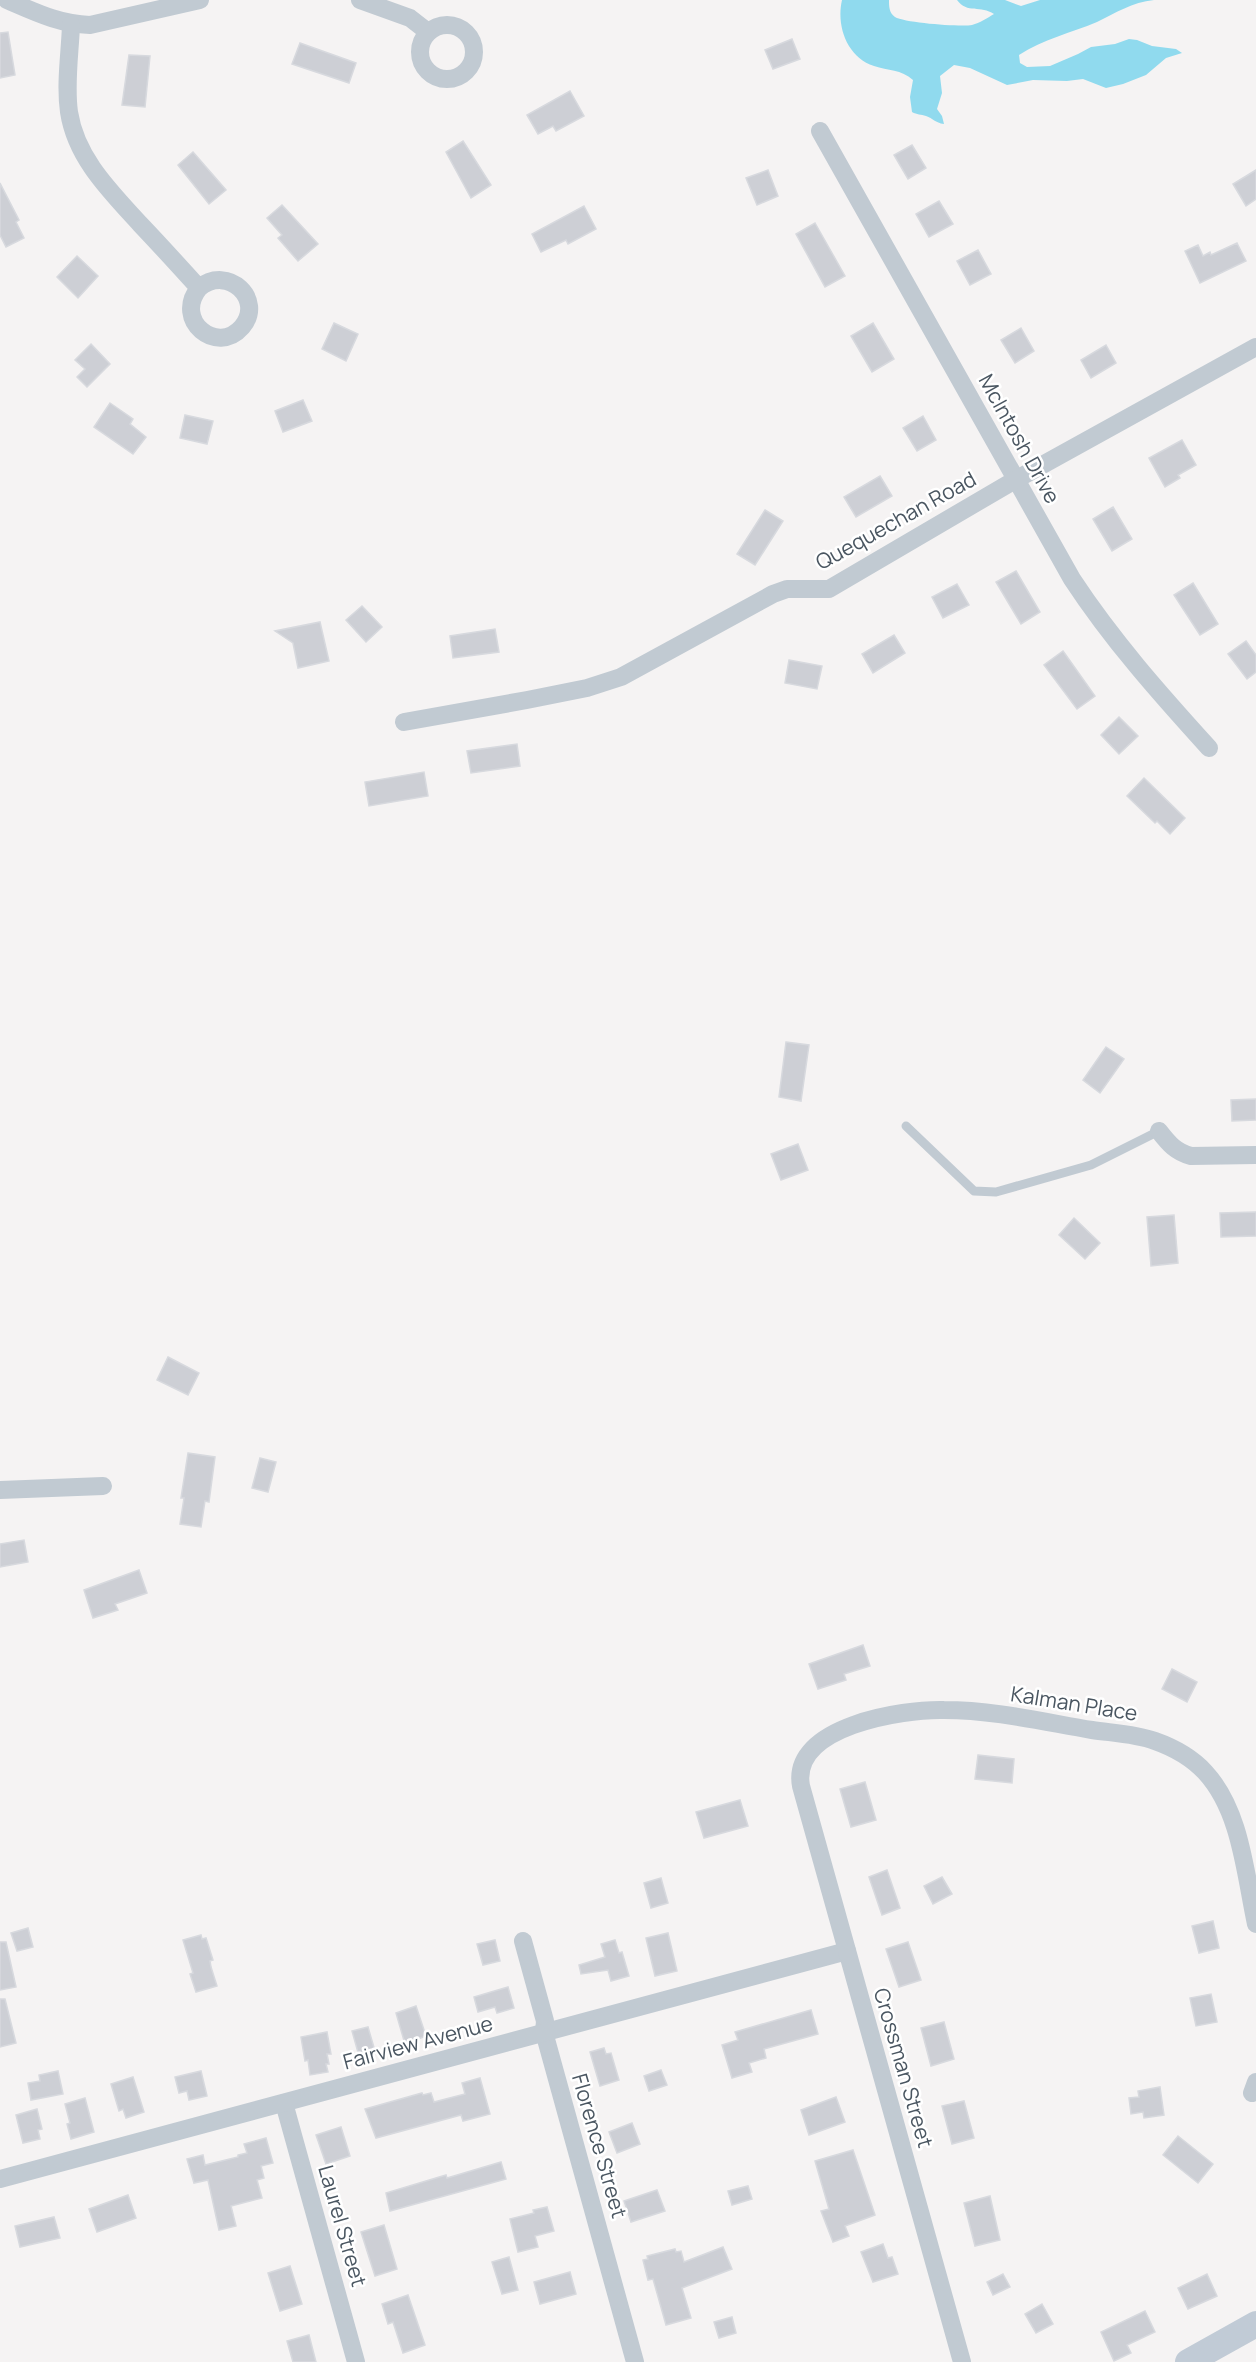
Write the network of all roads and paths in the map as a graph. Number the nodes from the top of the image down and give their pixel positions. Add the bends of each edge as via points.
1 (7, 0) edge
2 (200, 0) edge
3 (360, 0) edge
4 (71, 25) junction
5 (428, 32) dead end
6 (820, 131) dead end
7 (199, 288) dead end
8 (1256, 347) edge
9 (1015, 480) junction
10 (404, 722) dead end
11 (1209, 748) dead end
12 (906, 1126) dead end
13 (1159, 1131) joint
14 (1256, 1155) edge
15 (103, 1486) dead end
16 (0, 1490) edge
17 (801, 1786) joint
18 (1256, 1924) edge
19 (523, 1941) dead end
20 (847, 1951) junction
21 (544, 2032) junction
22 (284, 2103) junction
23 (0, 2179) edge
24 (1256, 2324) edge
25 (356, 2362) edge
26 (635, 2362) edge
27 (962, 2362) edge
28 (1188, 2362) edge

1 - 4 street
2 - 4 street via 103,23
3 - 5 street via 410,18
4 - 7 street via 69,112 85,159
6 - 9 street, McIntosh Drive
8 - 9 street, Quequechan Road
9 - 10 street, Quequechan Road via 829,589 787,589 773,594 621,677 587,688
9 - 11 street, McIntosh Drive via 1099,621
12 - 13 lane via 974,1191 996,1192 1091,1165
13 - 14 street via 1171,1147 1191,1156
15 - 16 street
17 - 18 street, Kalman Place via 800,1768 804,1760 827,1737 866,1721 912,1712 966,1711 1011,1716 1154,1740 1199,1766 1220,1791 1236,1831
17 - 20 street, Crossman Street
19 - 21 street, Florence Street via 545,2021
20 - 21 street, Fairview Avenue
20 - 27 street, Crossman Street
21 - 22 street, Fairview Avenue
21 - 26 street, Florence Street
22 - 23 street, Fairview Avenue
22 - 25 street, Laurel Street
24 - 28 street

